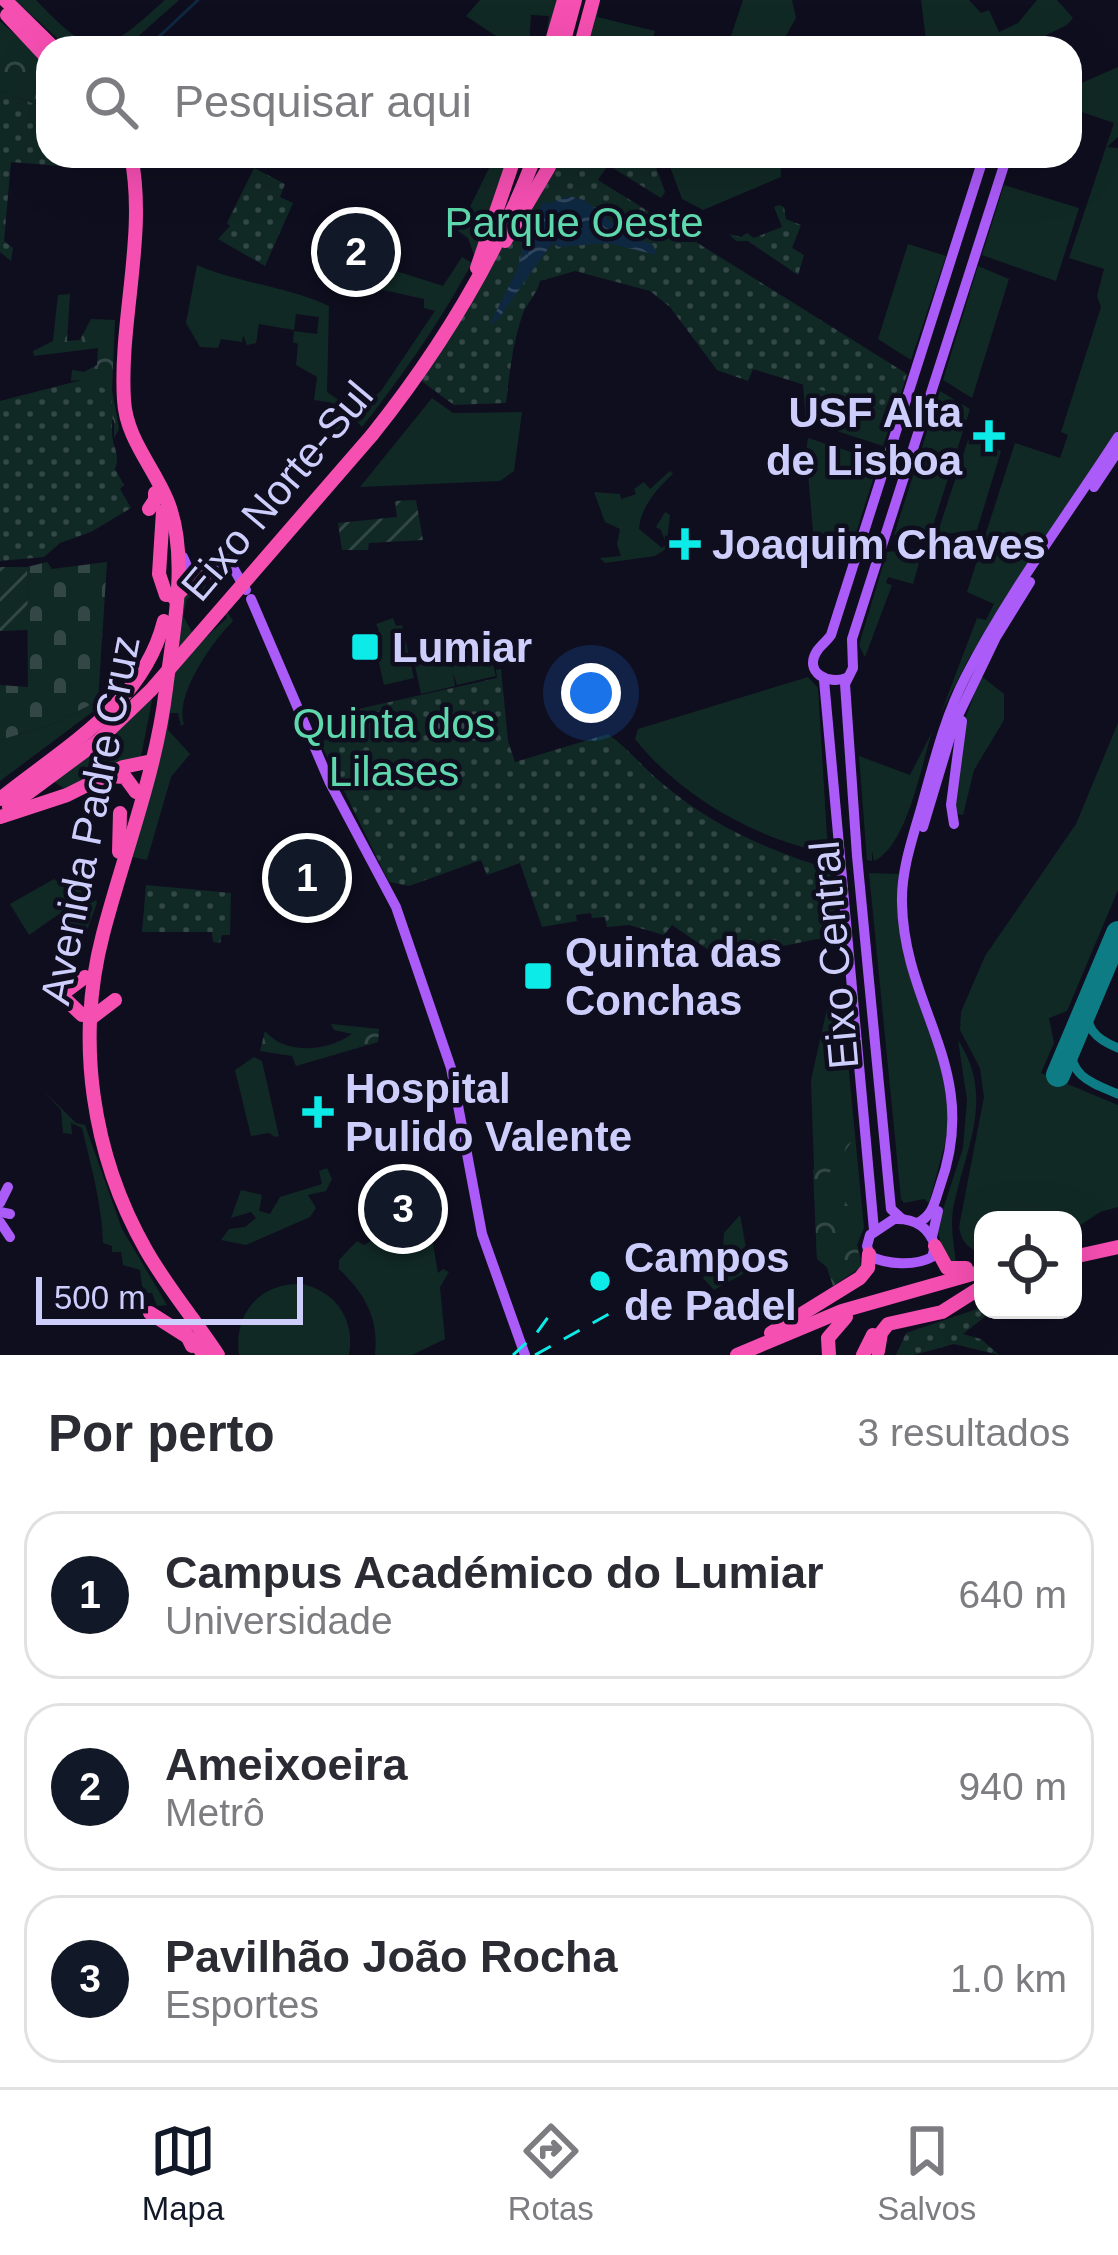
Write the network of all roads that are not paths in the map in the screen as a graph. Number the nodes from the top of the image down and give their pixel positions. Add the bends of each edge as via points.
1 (564, 0) edge
2 (579, 0) edge
3 (593, 0) edge
4 (4, 8) edge
5 (572, 25) junction
6 (39, 36) edge
7 (561, 36) edge
8 (569, 36) edge
9 (576, 36) edge
10 (36, 39) edge
11 (128, 168) edge
12 (130, 168) edge
13 (523, 168) edge
14 (548, 168) edge
15 (980, 168) edge
16 (1003, 168) edge
17 (481, 268) junction
18 (122, 299) junction
19 (127, 320) junction
20 (134, 398) dead end
21 (133, 434) junction
22 (1118, 437) edge
23 (1118, 451) edge
24 (156, 498) junction
25 (183, 556) junction
26 (229, 561) junction
27 (168, 573) junction
28 (205, 575) junction
29 (170, 597) junction
30 (164, 621) junction
31 (827, 643) junction
32 (850, 650) junction
33 (980, 670) junction
34 (846, 679) junction
35 (824, 680) junction
36 (94, 740) junction
37 (148, 762) junction
38 (109, 776) junction
39 (136, 792) junction
40 (0, 802) edge
41 (120, 812) dead end
42 (0, 815) edge
43 (954, 824) dead end
44 (119, 852) junction
45 (402, 926) junction
46 (394, 940) dead end
47 (90, 976) junction
48 (86, 1017) junction
49 (8, 1187) dead end
50 (0, 1213) edge
51 (128, 1216) junction
52 (902, 1219) junction
53 (917, 1222) junction
54 (874, 1230) junction
55 (10, 1237) dead end
56 (934, 1241) junction
57 (1118, 1243) edge
58 (153, 1246) dead end
59 (1082, 1251) edge
60 (869, 1254) junction
61 (974, 1273) edge
62 (974, 1277) edge
63 (974, 1283) edge
64 (880, 1302) junction
65 (150, 1313) dead end
66 (176, 1314) junction
67 (846, 1317) junction
68 (873, 1335) dead end
69 (524, 1352) edge
70 (204, 1353) edge
71 (871, 1353) edge
72 (745, 1354) edge
73 (829, 1355) edge

1 - 5 highway
2 - 5 highway
3 - 5 highway
4 - 6 highway
4 - 10 highway
5 - 7 highway
5 - 8 highway
5 - 9 highway
11 - 18 highway
12 - 19 highway
13 - 17 highway, Eixo Norte-Sul
14 - 17 highway
15 - 31 main road
16 - 32 main road
17 - 36 highway, Eixo Norte-Sul, bridge via 428,359 369,432 151,690
18 - 19 highway
18 - 24 highway via 118,408
19 - 21 highway via 124,396
20 - 21 highway
21 - 24 highway
22 - 53 main road via 964,680 912,840 902,889 905,934 955,1112 943,1178 929,1215
23 - 33 main road
24 - 25 highway via 177,509
24 - 27 highway
25 - 26 main road via 198,572
25 - 27 highway
26 - 28 main road
26 - 45 main road
27 - 28 main road
27 - 29 highway
28 - 29 highway
29 - 30 highway, Avenida Padre Cruz
29 - 37 highway, Avenida Padre Cruz via 166,688
30 - 37 highway, Avenida Padre Cruz
30 - 40 highway via 154,656 128,692
31 - 32 main road
31 - 35 main road via 814,663
32 - 34 main road via 854,668
33 - 43 main road via 956,751
33 - 56 main road via 954,724 908,890 912,933 960,1098 960,1139
34 - 35 main road
34 - 52 main road, Eixo Central via 891,1209
35 - 54 main road, Eixo Central
36 - 40 highway, Eixo Norte-Sul
36 - 42 highway, Eixo Norte-Sul
37 - 38 highway
37 - 39 highway, Avenida Padre Cruz
37 - 47 highway, Avenida Padre Cruz
38 - 39 highway via 125,777
38 - 42 highway
39 - 44 highway, Avenida Padre Cruz
41 - 44 highway
44 - 47 highway, Avenida Padre Cruz
45 - 46 main road
45 - 69 main road via 451,1068 485,1244
47 - 48 highway, Avenida Padre Cruz
47 - 48 highway via 114,998
47 - 48 highway via 61,995
48 - 51 highway, Avenida Padre Cruz via 100,1132
48 - 66 highway, Avenida Padre Cruz via 83,1078 100,1164 122,1221
49 - 50 main road
50 - 55 main road
51 - 58 highway
51 - 66 highway, Avenida Padre Cruz
52 - 53 main road
52 - 54 main road
53 - 56 main road
54 - 60 main road
56 - 60 main road via 934,1255 922,1262
56 - 61 highway via 949,1269
57 - 59 highway
60 - 72 highway via 856,1280
62 - 64 highway
63 - 71 highway via 942,1312 888,1324
64 - 67 highway
64 - 72 highway
65 - 66 highway
66 - 70 highway, bridge
66 - 70 highway, Avenida Padre Cruz
67 - 72 highway
67 - 73 highway via 827,1339
68 - 71 highway

